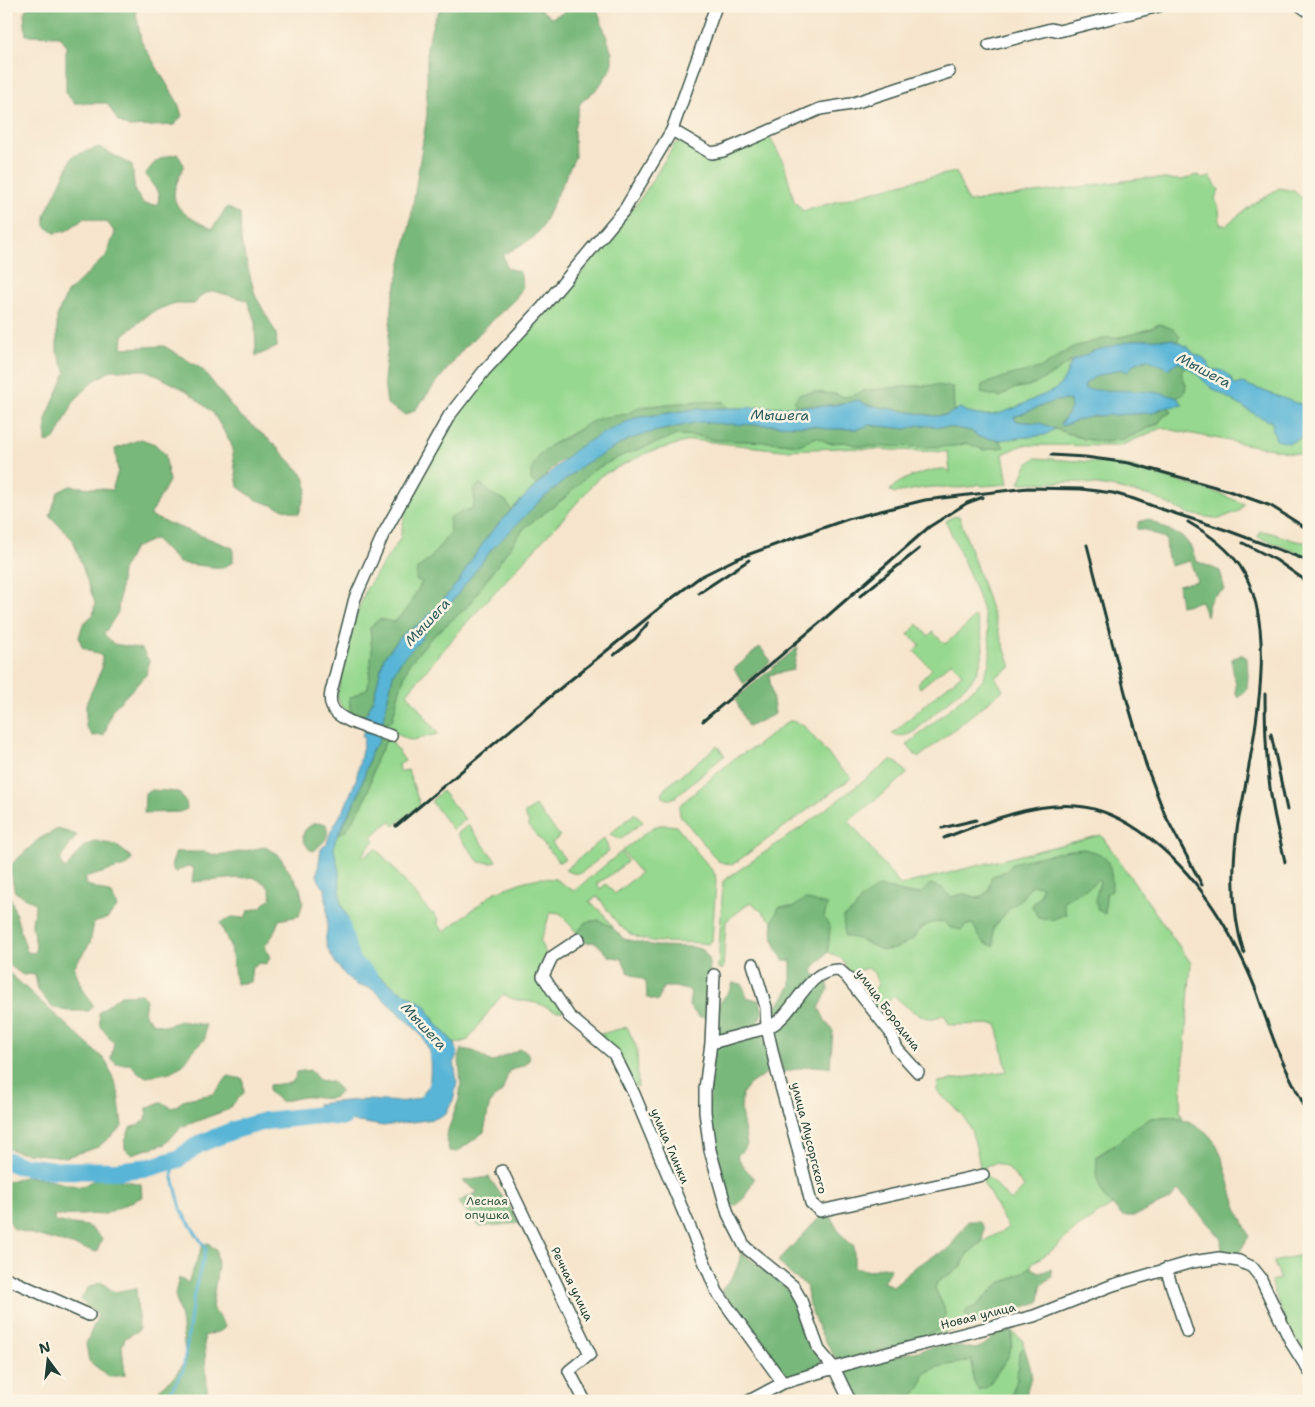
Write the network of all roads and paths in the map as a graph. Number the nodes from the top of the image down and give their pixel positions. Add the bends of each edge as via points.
1 (716, 6) edge
2 (1159, 6) edge
3 (1301, 6) edge
4 (1309, 12) edge
5 (988, 45) dead end
6 (949, 72) dead end
7 (672, 130) junction
8 (391, 736) dead end
9 (579, 939) dead end
10 (753, 964) dead end
11 (714, 975) dead end
12 (767, 1028) junction
13 (711, 1043) junction
14 (918, 1072) dead end
15 (502, 1171) dead end
16 (984, 1175) dead end
17 (1166, 1269) junction
18 (6, 1278) edge
19 (88, 1315) dead end
20 (1187, 1332) dead end
21 (834, 1368) junction
22 (1309, 1371) edge
23 (783, 1384) junction
24 (585, 1401) edge
25 (749, 1401) edge
26 (850, 1401) edge

1 - 7 street
2 - 5 street
3 - 4 street
6 - 7 street via 851,104 820,110 723,151 711,153
7 - 8 street via 625,209 449,416 383,535 355,598 330,701 332,709 340,717
9 - 23 street, улица Глинки via 552,957 543,976 569,1016 614,1054 634,1094 716,1292
10 - 12 street, улица Мусоргского via 766,1007
11 - 13 street
12 - 13 street
12 - 14 street, улица Бородина via 782,1018 821,974 839,970 891,1033 897,1049
12 - 16 street, улица Мусоргского via 811,1203 820,1211
13 - 21 street via 705,1112 710,1150 728,1214 745,1247 793,1286 819,1350
15 - 24 street, Речная улица via 590,1354 569,1371
17 - 20 street
17 - 21 street, Новая улица via 1113,1285 1034,1316
17 - 22 street, Новая улица via 1215,1259 1238,1261 1252,1267 1267,1288 1292,1344
18 - 19 street
21 - 23 street, Новая улица
21 - 26 street
23 - 25 street, Новая улица

